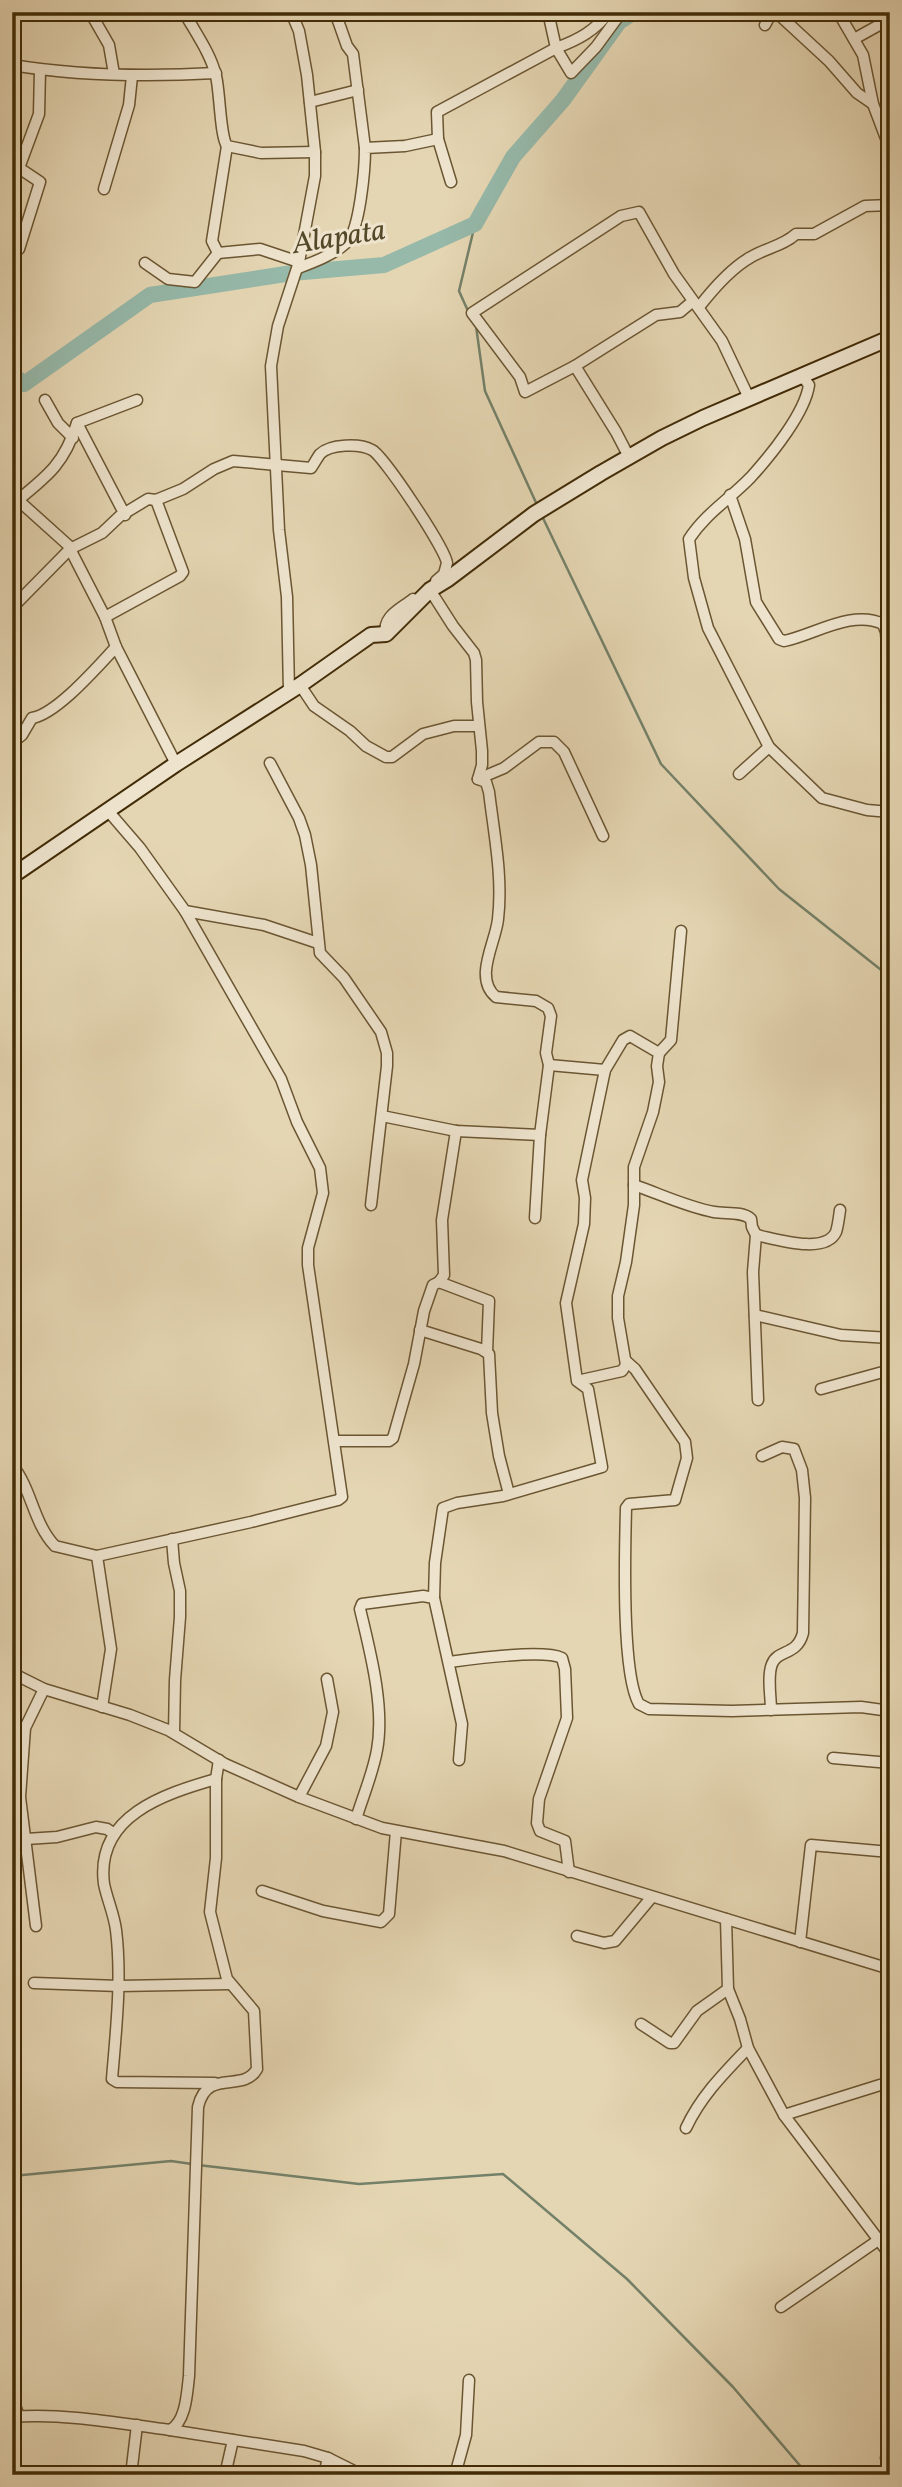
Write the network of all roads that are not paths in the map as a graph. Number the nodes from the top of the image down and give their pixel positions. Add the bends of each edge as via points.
1 (90, 12) edge
2 (184, 12) edge
3 (291, 12) edge
4 (335, 12) edge
5 (548, 12) edge
6 (609, 12) edge
7 (616, 12) edge
8 (774, 12) edge
9 (838, 12) edge
10 (890, 19) edge
11 (765, 25) dead end
12 (854, 39) junction
13 (556, 48) junction
14 (12, 65) edge
15 (40, 70) junction
16 (216, 73) junction
17 (114, 74) junction
18 (132, 76) junction
19 (358, 90) junction
20 (310, 102) junction
21 (873, 104) junction
22 (438, 139) junction
23 (227, 146) junction
24 (365, 148) junction
25 (890, 149) edge
26 (315, 152) junction
27 (16, 167) edge
28 (451, 182) dead end
29 (104, 189) dead end
30 (890, 205) edge
31 (19, 249) dead end
32 (218, 253) junction
33 (145, 263) dead end
34 (299, 265) junction
35 (696, 304) junction
36 (890, 338) edge
37 (575, 366) junction
38 (803, 376) junction
39 (749, 398) junction
40 (45, 400) dead end
41 (137, 400) dead end
42 (77, 424) junction
43 (73, 438) junction
44 (629, 457) junction
45 (276, 466) junction
46 (730, 495) junction
47 (156, 500) junction
48 (15, 501) edge
49 (125, 515) junction
50 (70, 549) junction
51 (430, 590) junction
52 (12, 608) edge
53 (105, 617) junction
54 (386, 634) junction
55 (116, 648) junction
56 (890, 682) edge
57 (295, 688) junction
58 (479, 726) junction
59 (12, 743) edge
60 (769, 747) junction
61 (270, 763) dead end
62 (176, 764) junction
63 (739, 774) dead end
64 (478, 779) junction
65 (890, 811) edge
66 (109, 812) junction
67 (603, 836) dead end
68 (12, 876) edge
69 (185, 911) junction
70 (681, 931) dead end
71 (318, 943) junction
72 (659, 1053) junction
73 (549, 1065) junction
74 (605, 1070) junction
75 (382, 1116) junction
76 (456, 1131) junction
77 (540, 1135) junction
78 (634, 1185) junction
79 (371, 1205) dead end
80 (840, 1210) dead end
81 (536, 1218) dead end
82 (756, 1235) junction
83 (439, 1282) junction
84 (755, 1315) junction
85 (420, 1330) junction
86 (890, 1338) edge
87 (487, 1352) junction
88 (626, 1361) junction
89 (890, 1370) edge
90 (577, 1381) junction
91 (821, 1389) dead end
92 (758, 1400) dead end
93 (335, 1441) junction
94 (762, 1456) dead end
95 (12, 1465) edge
96 (509, 1494) junction
97 (173, 1539) junction
98 (97, 1556) junction
99 (434, 1598) junction
100 (449, 1662) junction
101 (12, 1673) edge
102 (327, 1679) dead end
103 (44, 1689) junction
104 (103, 1707) junction
105 (771, 1710) junction
106 (890, 1711) edge
107 (174, 1733) junction
108 (833, 1758) dead end
109 (219, 1760) junction
110 (459, 1760) dead end
111 (890, 1763) edge
112 (216, 1779) junction
113 (299, 1797) junction
114 (356, 1819) junction
115 (396, 1831) junction
116 (114, 1833) junction
117 (26, 1839) junction
118 (890, 1852) edge
119 (569, 1872) junction
120 (262, 1891) dead end
121 (651, 1898) junction
122 (726, 1919) junction
123 (36, 1926) dead end
124 (577, 1936) dead end
125 (800, 1942) junction
126 (890, 1969) edge
127 (34, 1983) dead end
128 (229, 1984) junction
129 (119, 1986) junction
130 (728, 1989) junction
131 (641, 2024) dead end
132 (748, 2048) junction
133 (220, 2083) junction
134 (890, 2084) edge
135 (785, 2115) junction
136 (686, 2128) dead end
137 (877, 2241) junction
138 (890, 2255) edge
139 (781, 2307) dead end
140 (469, 2381) dead end
141 (12, 2398) edge
142 (16, 2416) edge
143 (137, 2426) junction
144 (170, 2430) junction
145 (233, 2441) junction
146 (328, 2458) junction
147 (131, 2475) edge
148 (225, 2475) edge
149 (324, 2475) edge
150 (362, 2475) edge
151 (454, 2475) edge

1 - 17 street via 109,45
2 - 16 street
3 - 20 street via 299,31
4 - 19 street via 353,54
5 - 13 street
6 - 13 street via 595,29
7 - 13 street via 618,17 571,74
8 - 11 street
8 - 21 street
9 - 12 street
10 - 12 street
12 - 21 street via 863,55
13 - 22 street via 437,112
14 - 15 street
15 - 17 street
15 - 27 street via 39,114
16 - 18 street
16 - 23 street
17 - 18 street
18 - 29 street via 129,105
19 - 20 street
19 - 24 street
20 - 26 street
21 - 25 street
22 - 24 street
22 - 28 street
23 - 26 street via 261,153
23 - 32 street via 212,241
24 - 34 street via 358,218 349,241 319,260
26 - 34 street
27 - 31 street via 40,182
30 - 35 street via 865,206 814,234 796,234 750,258
32 - 33 street via 195,282 168,279
32 - 34 street via 260,248
34 - 45 street via 278,326 271,366
35 - 37 street via 656,315
35 - 37 street via 639,212 621,216 472,313 520,377 525,392
35 - 39 street via 722,341
36 - 38 main road
37 - 44 street
38 - 39 main road
38 - 46 street via 809,385 808,396 798,416 750,478
39 - 44 main road
40 - 43 street
41 - 42 street
42 - 43 street
42 - 49 street
43 - 48 street via 44,480
44 - 51 main road via 534,514
45 - 47 street via 233,461
45 - 54 street via 311,468 328,449 358,445 375,450 430,528 446,557 444,574 387,619
45 - 57 street
46 - 56 street via 745,539 756,603 779,639 804,637 844,621 876,621 886,632
46 - 60 street via 689,539 694,578 708,628
47 - 49 street via 148,499
47 - 53 street via 183,572
48 - 50 street
49 - 50 street
50 - 52 street
50 - 53 street
51 - 54 main road
51 - 58 street via 474,653
53 - 55 street
54 - 57 main road via 371,635
55 - 59 street via 52,709 32,718
55 - 62 street
57 - 58 street via 386,757 423,734 454,726
57 - 62 main road
58 - 64 street via 482,765
60 - 63 street
60 - 65 street via 822,798
61 - 71 street via 305,835
62 - 66 main road
64 - 67 street via 504,768 539,742 554,742 564,752
64 - 73 street via 486,782 489,792 499,880 499,918 489,953 488,988 496,997 536,1001 548,1008
66 - 68 main road
66 - 69 street
69 - 71 street via 264,925
69 - 93 street via 281,1079 320,1168 323,1193 307,1255
70 - 72 street via 671,1040
71 - 75 street via 320,953 344,978 385,1041
72 - 74 street via 628,1036
72 - 78 street via 659,1082 636,1156
73 - 74 street
73 - 77 street
74 - 90 street via 582,1180 584,1224 566,1293
75 - 76 street
75 - 79 street
76 - 77 street
76 - 83 street via 442,1220 444,1275
77 - 81 street
78 - 82 street via 706,1210 748,1215
78 - 88 street via 617,1305
80 - 82 street via 828,1242 816,1245
82 - 84 street
83 - 85 street via 432,1286
83 - 87 street via 490,1302
84 - 86 street via 841,1335
84 - 92 street
85 - 87 street
85 - 93 street via 391,1440
87 - 96 street via 492,1413
88 - 90 street via 622,1371
88 - 105 street via 682,1434 687,1449 675,1500 626,1508 626,1628 635,1697 649,1709
89 - 91 street
90 - 96 street via 588,1389 602,1467
93 - 97 street via 342,1494 338,1500
94 - 105 street via 782,1447 794,1449 805,1499 803,1633 801,1642 778,1656 770,1667
95 - 98 street via 27,1486 51,1542
96 - 99 street via 442,1510
97 - 98 street
97 - 107 street via 180,1591
98 - 104 street via 111,1649
99 - 100 street
99 - 114 street via 360,1606 379,1736
100 - 110 street via 462,1724
100 - 119 street via 537,1655 562,1658 568,1717 539,1799 537,1823 540,1831 565,1841
101 - 103 street
102 - 113 street via 333,1712 326,1746
103 - 104 street
103 - 117 street via 23,1740 20,1797
104 - 107 street
105 - 106 street via 861,1707
107 - 109 street
108 - 111 street
109 - 112 street
109 - 113 street
112 - 116 street via 163,1797 133,1814
112 - 128 street via 216,1858 210,1905
113 - 114 street
114 - 115 street
115 - 119 street via 504,1851
115 - 120 street via 389,1914 381,1922 323,1911
116 - 117 street via 96,1827
116 - 129 street via 104,1882 116,1928
117 - 123 street
118 - 125 street via 811,1845
119 - 121 street
121 - 122 street
121 - 124 street via 615,1941
122 - 125 street
122 - 130 street
125 - 126 street
127 - 129 street
128 - 129 street
128 - 133 street via 254,2011 257,2069 248,2079
129 - 133 street via 113,2081
130 - 131 street via 697,2011 674,2043
130 - 132 street
132 - 135 street
132 - 136 street via 714,2083
133 - 144 street via 209,2087 198,2107 189,2376 178,2424
134 - 135 street
135 - 137 street
137 - 138 street
137 - 139 street
140 - 151 street via 467,2435
141 - 142 street
142 - 143 street via 103,2419
143 - 144 street
143 - 147 street
144 - 145 street
145 - 146 street
145 - 148 street
146 - 149 street
146 - 150 street

